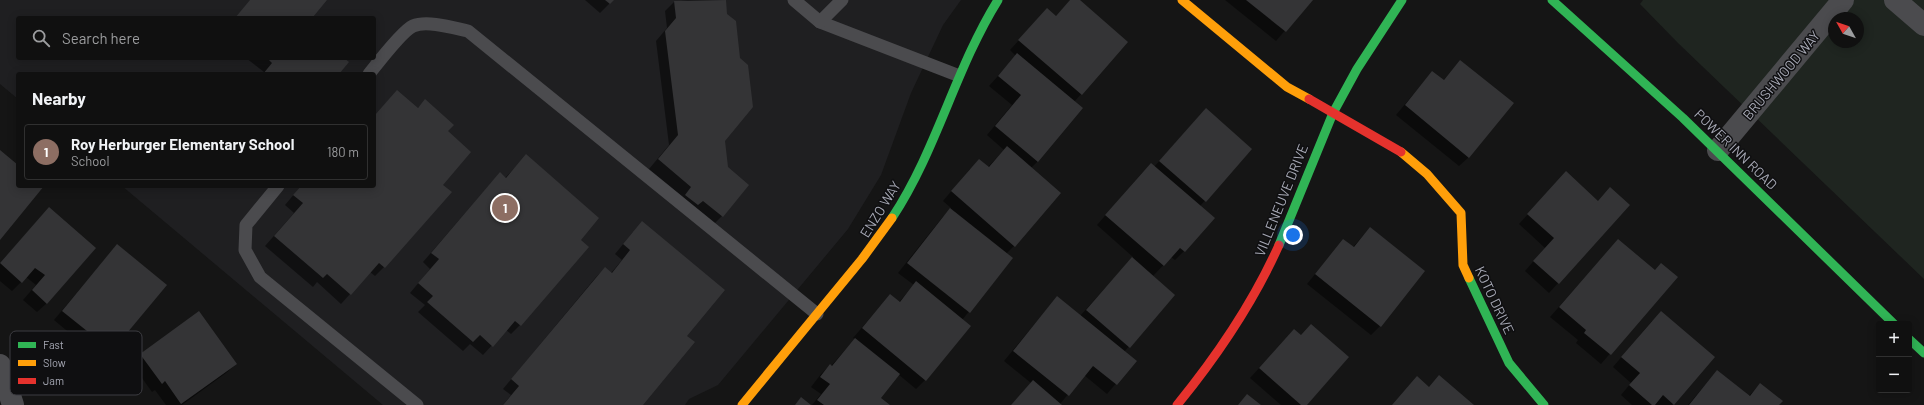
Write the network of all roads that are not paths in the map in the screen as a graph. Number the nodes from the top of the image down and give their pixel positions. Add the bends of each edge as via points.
1 (794, 0) edge
2 (842, 0) edge
3 (998, 0) edge
4 (1182, 0) edge
5 (1402, 0) edge
6 (1552, 0) edge
7 (1843, 0) edge
8 (1894, 0) edge
9 (820, 22) junction
10 (1924, 25) edge
11 (371, 72) edge
12 (957, 75) junction
13 (1333, 113) junction
14 (1718, 150) junction
15 (276, 188) edge
16 (817, 314) junction
17 (1891, 321) edge
18 (1912, 341) edge
19 (1924, 352) edge
20 (0, 365) edge
21 (10, 394) edge
22 (10, 395) edge
23 (14, 405) edge
24 (417, 405) edge
25 (742, 405) edge
26 (1177, 405) edge
27 (1544, 405) edge

1 - 9 lane
2 - 9 lane
3 - 12 street, ENZO WAY
4 - 13 street, KOTO DRIVE via 1287,87
5 - 13 street, VILLENEUVE DRIVE via 1358,65
6 - 14 street, POWER INN ROAD via 1616,54
7 - 14 street, BRUSHWOOD WAY
8 - 10 street
9 - 12 lane
11 - 16 lane via 388,50 413,26 437,24 468,31
12 - 16 street, ENZO WAY via 918,173 896,212 871,249
13 - 26 street, VILLENEUVE DRIVE via 1264,277 1226,341
13 - 27 street, KOTO DRIVE via 1401,152 1427,174 1461,213 1463,265 1509,363
14 - 17 street, POWER INN ROAD
15 - 24 lane via 246,225 245,250 260,277
16 - 25 street, ENZO WAY
18 - 19 street
20 - 21 street
22 - 23 street

